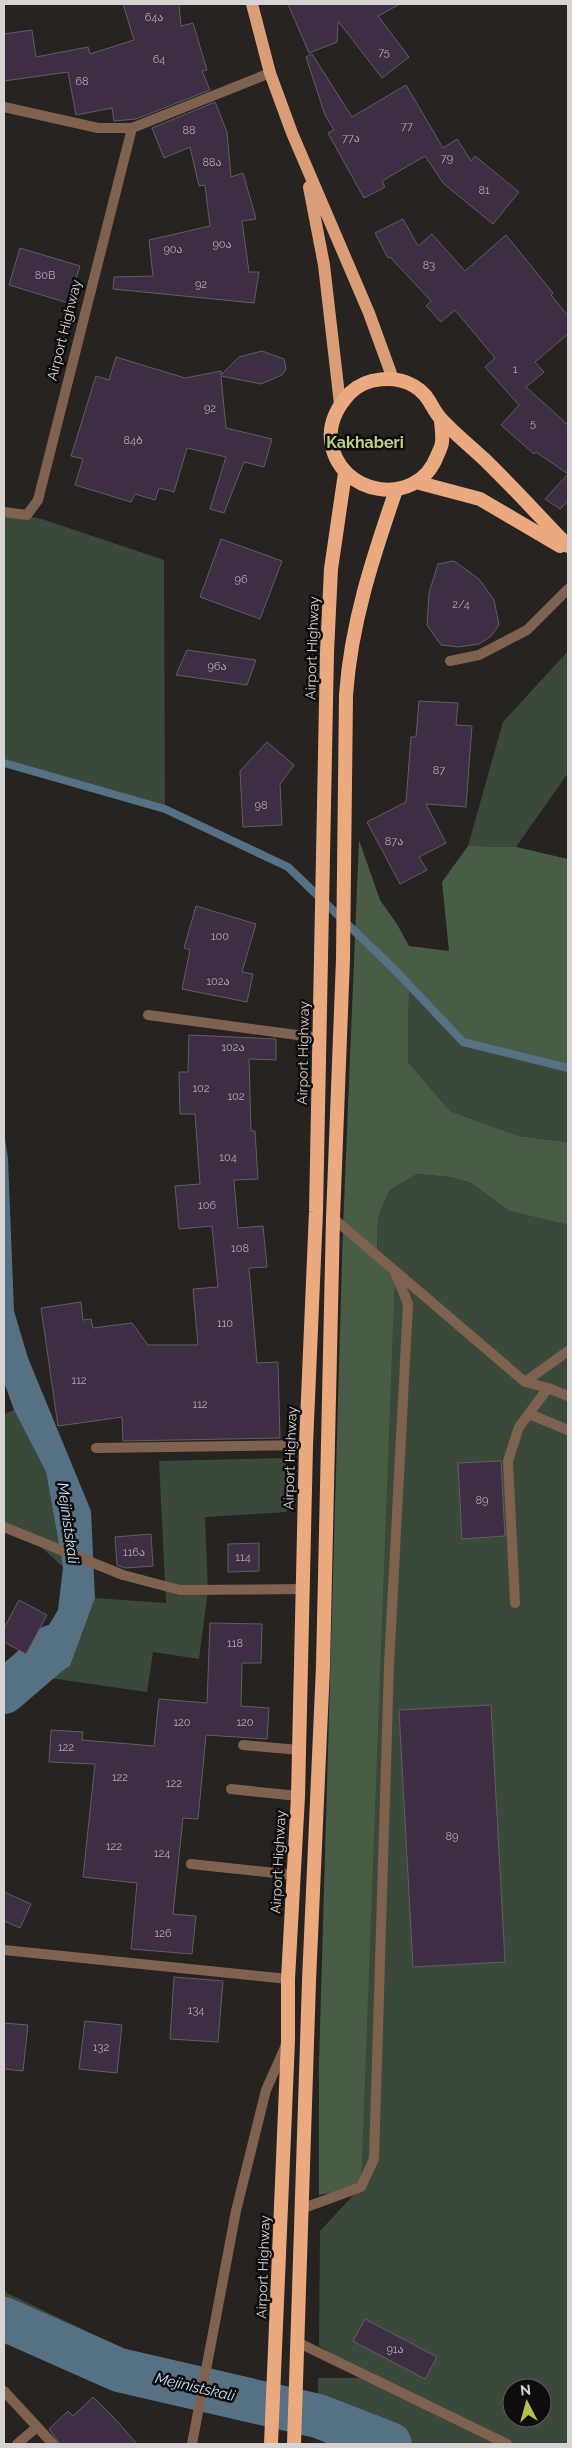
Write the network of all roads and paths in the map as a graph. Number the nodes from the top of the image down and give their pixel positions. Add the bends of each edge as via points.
1 (252, 4) edge
2 (270, 73) junction
3 (4, 107) edge
4 (132, 128) junction
5 (304, 162) junction
6 (393, 379) junction
7 (340, 404) junction
8 (441, 419) junction
9 (345, 473) junction
10 (416, 482) junction
11 (396, 490) junction
12 (4, 512) edge
13 (568, 546) edge
14 (568, 550) edge
15 (568, 589) edge
16 (450, 661) dead end
17 (148, 1015) dead end
18 (320, 1038) junction
19 (333, 1218) junction
20 (395, 1272) junction
21 (568, 1351) edge
22 (525, 1382) junction
23 (548, 1388) junction
24 (568, 1396) edge
25 (529, 1414) junction
26 (568, 1430) edge
27 (306, 1445) junction
28 (96, 1448) dead end
29 (4, 1527) edge
30 (304, 1589) junction
31 (515, 1603) dead end
32 (243, 1745) dead end
33 (300, 1750) junction
34 (231, 1789) dead end
35 (298, 1796) junction
36 (191, 1864) dead end
37 (294, 1874) junction
38 (4, 1950) edge
39 (288, 1978) junction
40 (288, 2040) junction
41 (301, 2209) junction
42 (297, 2342) junction
43 (4, 2391) edge
44 (37, 2427) junction
45 (17, 2444) edge
46 (53, 2444) edge
47 (192, 2444) edge
48 (271, 2444) edge
49 (294, 2444) edge
50 (507, 2444) edge

1 - 2 main road
2 - 4 street
2 - 5 main road
3 - 4 street via 98,128
4 - 12 street, Airport Highway via 38,500 28,515
5 - 6 main road via 369,313
5 - 7 main road via 324,265
6 - 7 highway via 372,381 354,390
6 - 8 highway via 414,386 430,400
7 - 9 highway via 332,421 330,440 335,458
8 - 10 highway via 442,443 434,466
8 - 13 highway
9 - 11 highway via 360,484 378,490
9 - 18 highway, Airport Highway via 331,569
10 - 11 highway
10 - 14 highway via 480,498
11 - 19 highway via 370,566 349,656 343,959
15 - 16 street via 527,630 479,655
17 - 18 street
18 - 27 highway, Airport Highway
19 - 20 street
19 - 41 highway via 323,1666
20 - 22 street
20 - 41 street via 408,1304 389,1665 374,2160 361,2187
21 - 22 street
22 - 23 street
23 - 24 street
23 - 25 street
25 - 26 street
25 - 31 street via 519,1427 508,1461
27 - 28 street
27 - 30 highway, Airport Highway
29 - 30 street via 124,1575 180,1590
30 - 33 highway, Airport Highway
32 - 33 street
33 - 35 highway, Airport Highway
34 - 35 street
35 - 37 highway, Airport Highway
36 - 37 street
37 - 39 highway, Airport Highway
38 - 39 street
39 - 40 highway, Airport Highway
40 - 47 street via 266,2090 236,2211
40 - 48 highway, Airport Highway
41 - 42 highway
42 - 49 highway
42 - 50 street
43 - 44 street
44 - 45 street
44 - 46 street

